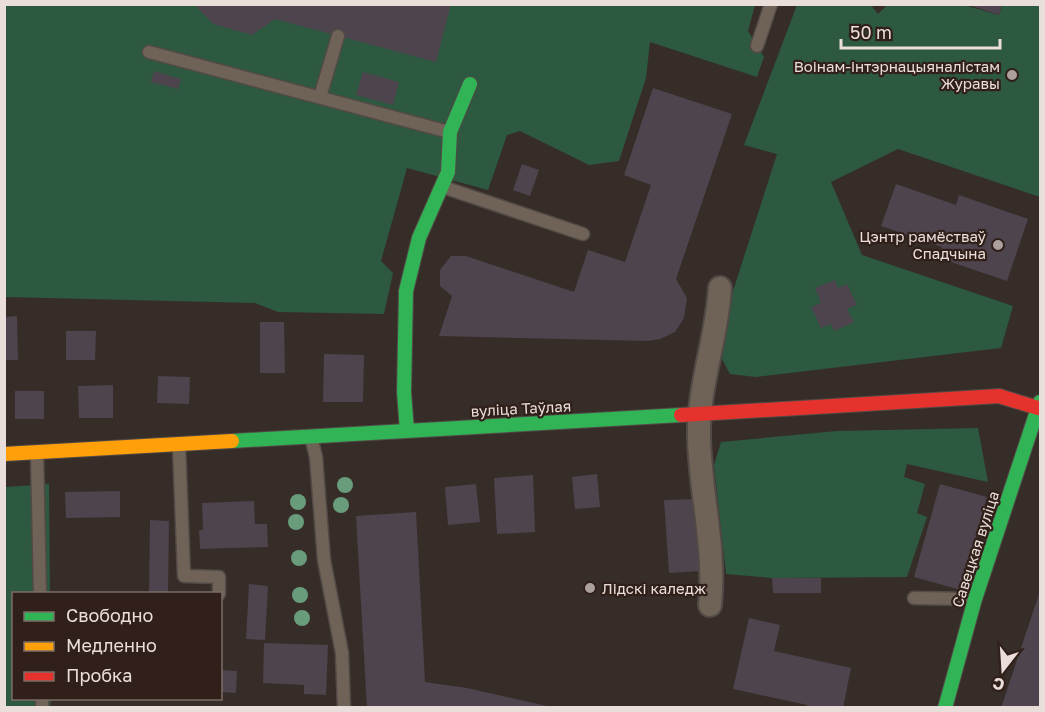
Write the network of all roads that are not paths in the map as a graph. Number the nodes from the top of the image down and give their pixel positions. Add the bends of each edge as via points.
1 (771, 4) edge
2 (338, 36) dead end
3 (757, 46) dead end
4 (149, 51) dead end
5 (470, 84) dead end
6 (320, 97) junction
7 (450, 132) junction
8 (443, 187) junction
9 (583, 234) dead end
10 (720, 288) dead end
11 (1040, 405) edge
12 (701, 414) junction
13 (407, 431) junction
14 (311, 436) junction
15 (179, 444) junction
16 (37, 453) junction
17 (4, 454) edge
18 (40, 592) edge
19 (219, 592) edge
20 (915, 598) dead end
21 (975, 599) junction
22 (710, 605) dead end
23 (344, 708) edge
24 (945, 708) edge

1 - 3 lane
2 - 6 lane
4 - 6 lane
5 - 7 main road
6 - 7 lane
7 - 8 main road via 448,172
8 - 9 lane
8 - 13 main road via 419,238 406,291
10 - 12 street
11 - 12 main road, вуліца Таўлая via 999,396
11 - 21 main road, Савецкая вуліца
12 - 13 main road, вуліца Таўлая
12 - 22 street via 699,436 713,573
13 - 14 main road, вуліца Таўлая
14 - 15 main road, вуліца Таўлая
14 - 23 lane via 324,560 342,653
15 - 16 main road, вуліца Таўлая
15 - 19 lane via 184,576 219,577
16 - 17 main road, вуліца Таўлая
16 - 18 lane
20 - 21 lane
21 - 24 main road, Савецкая вуліца

